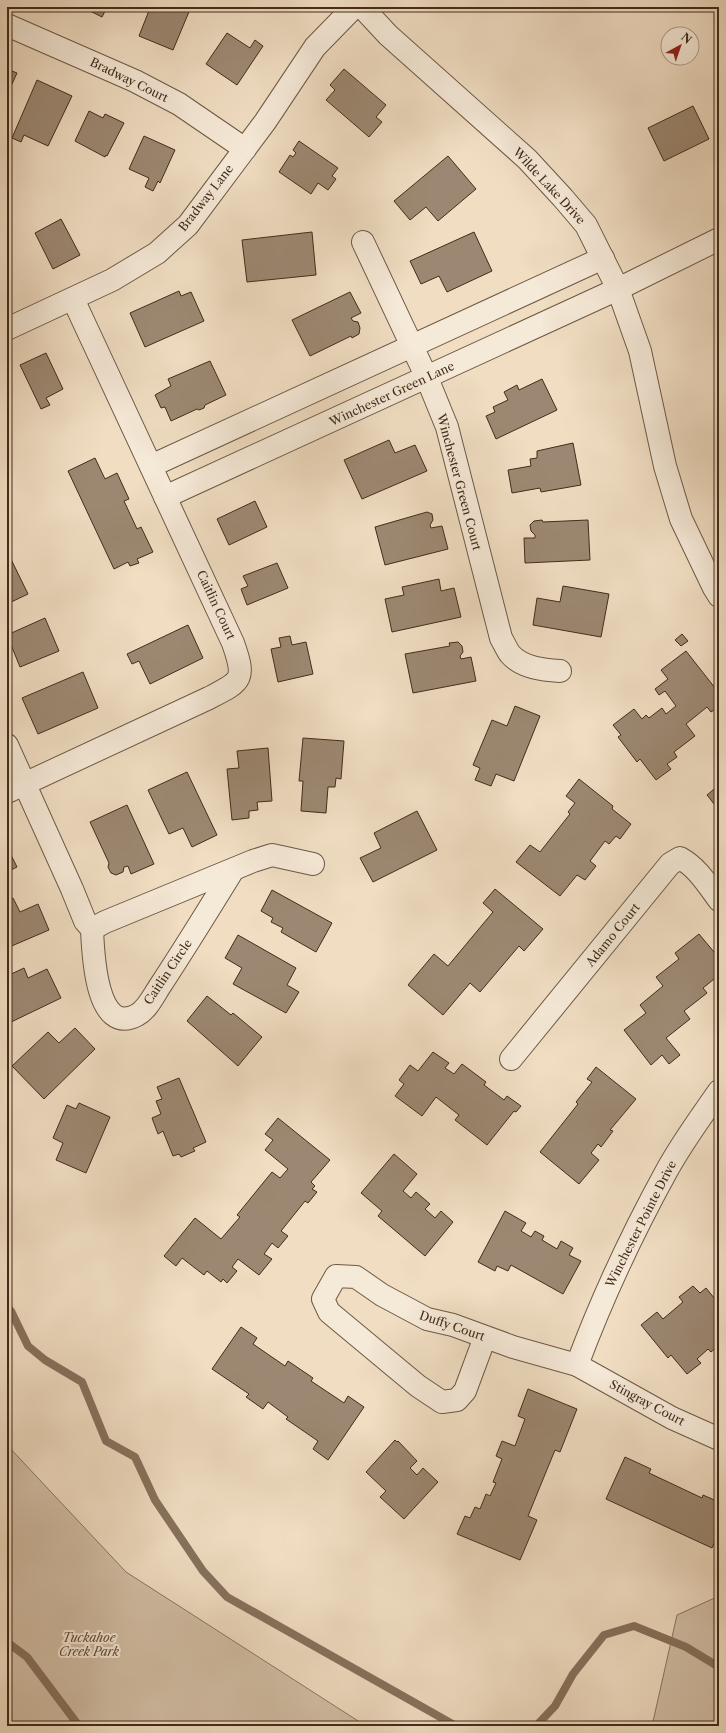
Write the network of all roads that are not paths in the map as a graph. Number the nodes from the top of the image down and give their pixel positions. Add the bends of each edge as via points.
1 (354, 7) edge
2 (362, 7) edge
3 (7, 24) edge
4 (245, 149) junction
5 (719, 239) edge
6 (363, 242) dead end
7 (603, 258) junction
8 (618, 289) junction
9 (73, 299) junction
10 (7, 329) edge
11 (413, 346) junction
12 (427, 378) junction
13 (151, 466) junction
14 (165, 497) junction
15 (719, 596) edge
16 (560, 671) dead end
17 (7, 745) edge
18 (16, 788) edge
19 (313, 864) dead end
20 (233, 870) junction
21 (719, 900) edge
22 (92, 929) junction
23 (511, 1059) dead end
24 (719, 1091) edge
25 (485, 1337) junction
26 (577, 1365) junction
27 (719, 1439) edge

1 - 4 street, Bradway Lane via 315,47
2 - 7 street, Wilde Lake Drive via 388,35 527,159 586,226
3 - 4 street, Bradway Court via 135,81 179,104
4 - 9 street, Bradway Lane via 188,225 158,253
5 - 8 street, Winchester Green Lane
6 - 11 street, Winchester Green Court
7 - 8 street, Wilde Lake Drive
7 - 11 street
8 - 12 street, Winchester Green Lane
8 - 15 street, Wilde Lake Drive via 640,351 665,466 680,519
9 - 10 street, Bradway Lane
9 - 13 street, Caitlin Court
11 - 12 street, Winchester Green Court
11 - 13 street
12 - 14 street, Winchester Green Lane
12 - 16 street, Winchester Green Court via 447,427 501,638 511,655 526,665 542,670
13 - 14 street, Caitlin Court
14 - 18 street, Caitlin Court via 233,643 241,666 240,676 232,686 209,698
17 - 18 street, Caitlin Circle
18 - 22 street, Caitlin Circle via 72,889 85,921
19 - 20 street via 272,856
20 - 22 street
20 - 22 street, Caitlin Circle via 178,959 139,1014 124,1019 113,1015 103,1000 94,965
21 - 23 street, Adamo Court via 699,872 688,863 680,858 670,864
24 - 26 street, Winchester Pointe Drive via 667,1171 629,1244 600,1304
25 - 25 street, Duffy Court via 427,1319 382,1295 356,1277 336,1276 323,1299 329,1312 418,1386 442,1402 457,1400 465,1391
25 - 26 street, Duffy Court
26 - 27 street, Stingray Court via 672,1418

